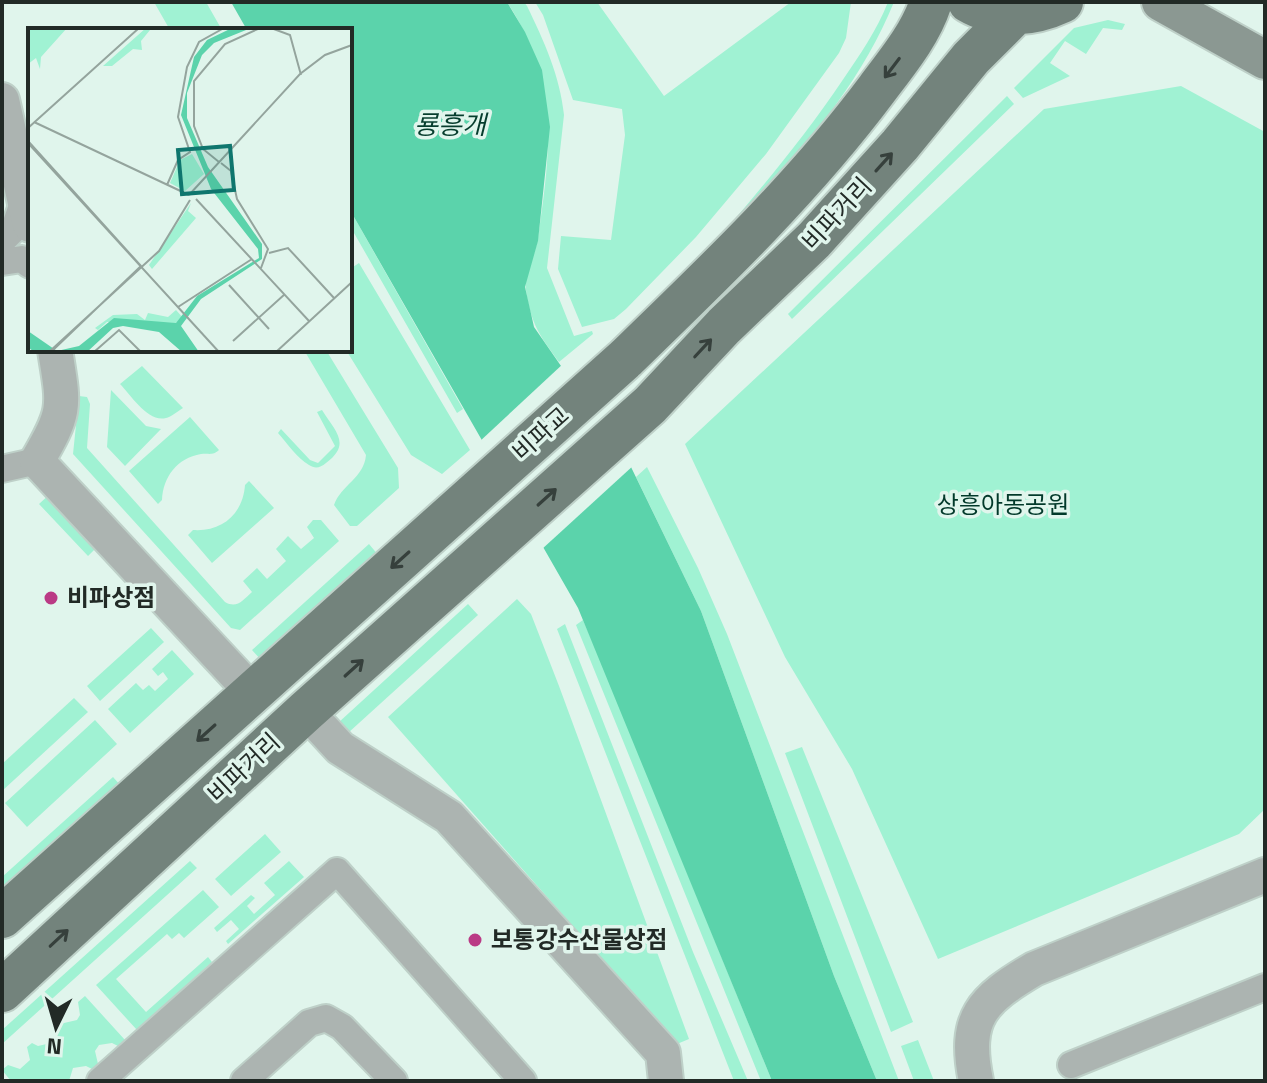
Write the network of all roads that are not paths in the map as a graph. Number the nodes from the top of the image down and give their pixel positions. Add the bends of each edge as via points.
1 (931, 2) edge
2 (969, 2) edge
3 (1062, 2) edge
4 (1161, 2) edge
5 (1015, 14) junction
6 (1265, 60) edge
7 (2, 100) edge
8 (13, 243) edge
9 (55, 352) edge
10 (624, 360) joint
11 (37, 461) junction
12 (2, 469) edge
13 (252, 692) junction
14 (306, 711) junction
15 (1265, 875) edge
16 (2, 917) edge
17 (1265, 987) edge
18 (2, 991) edge
19 (1071, 1065) dead end
20 (100, 1081) edge
21 (244, 1081) edge
22 (394, 1081) edge
23 (523, 1081) edge
24 (666, 1081) edge
25 (976, 1081) edge

1 -> 10 main road, 비파거리 via 923,27 856,117 780,205
2 - 5 main road
3 - 5 main road
4 - 6 main road
14 -> 5 main road, 비파거리 via 650,405 814,240
7 - 8 street
9 - 11 street via 63,399 58,424
10 -> 13 main road, 비파교
11 - 12 street
11 - 13 street
13 -> 16 main road
18 -> 14 main road, 비파거리
14 - 24 street via 340,748 449,817 663,1053
15 - 25 street via 1034,969 999,990 975,1021
17 - 19 street
20 - 23 street via 337,871
21 - 22 street via 309,1023 326,1018 342,1027

